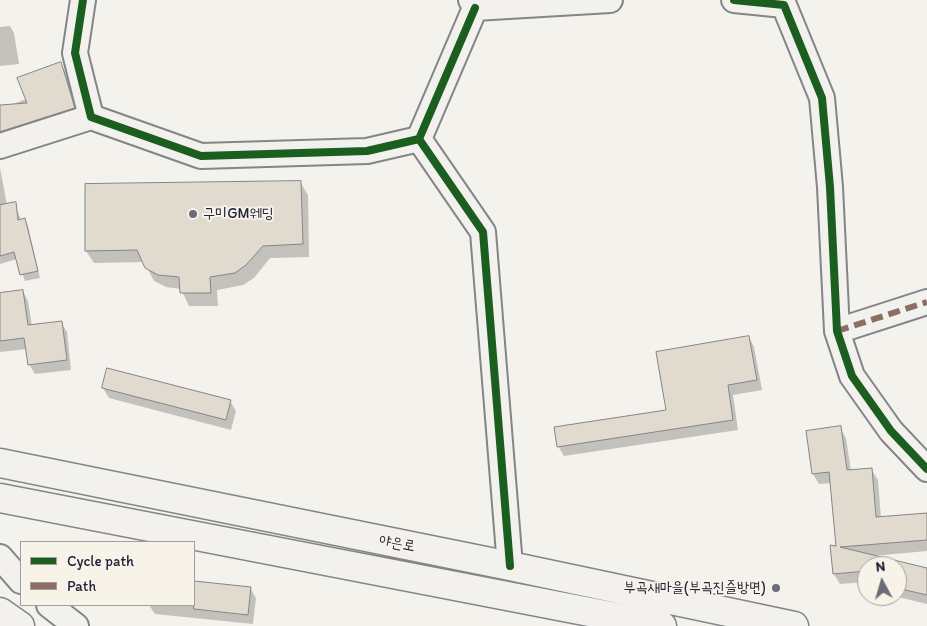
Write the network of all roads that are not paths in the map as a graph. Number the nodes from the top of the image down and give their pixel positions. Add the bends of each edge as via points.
1 (83, 0) edge
2 (610, 0) edge
3 (734, 0) edge
4 (784, 3) edge
5 (473, 4) edge
6 (91, 117) junction
7 (419, 139) junction
8 (0, 146) edge
9 (927, 302) edge
10 (837, 331) junction
11 (0, 463) edge
12 (927, 469) edge
13 (0, 498) edge
14 (0, 557) edge
15 (510, 566) junction
16 (20, 579) edge
17 (50, 606) edge
18 (0, 612) edge
19 (20, 626) edge
20 (76, 626) edge
21 (662, 626) edge
22 (794, 626) edge

1 - 6 street via 75,53
2 - 5 street
3 - 4 street
4 - 10 street via 822,98
5 - 7 street
6 - 7 street via 201,156 367,151
6 - 8 street
7 - 15 street via 483,232
9 - 10 street
10 - 12 street via 852,376 891,431
11 - 15 main road, 야은로
13 - 21 main road, 야은로
14 - 16 street
15 - 22 main road, 야은로
17 - 20 street
18 - 19 main road

